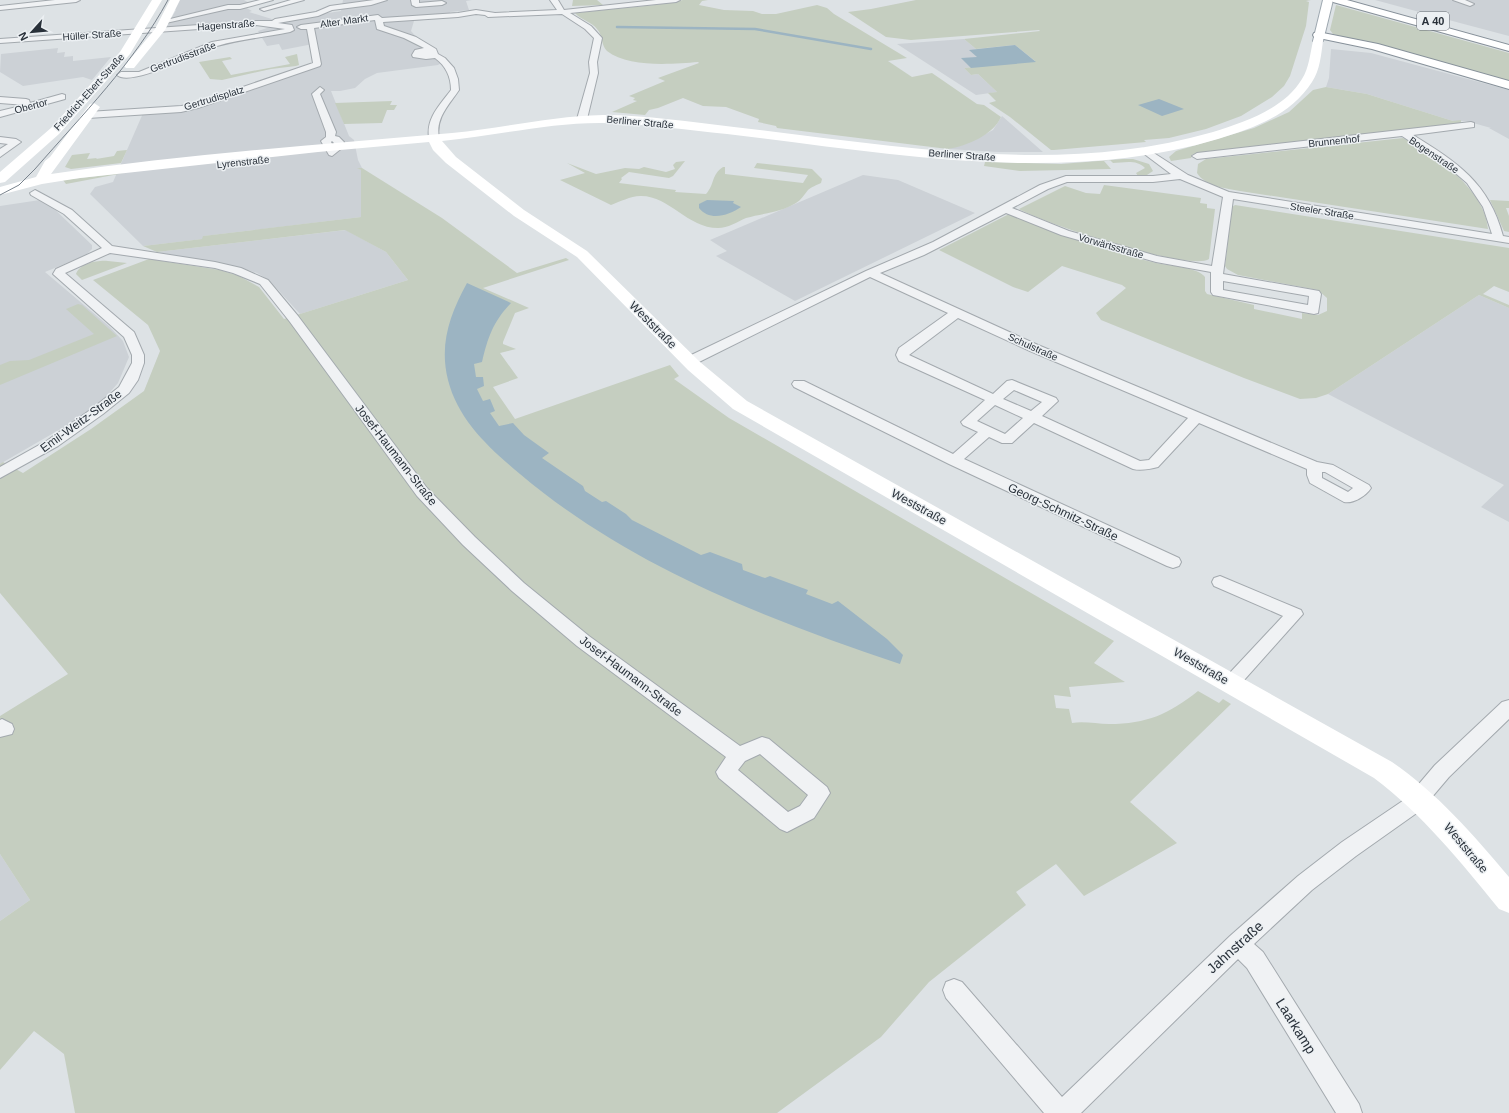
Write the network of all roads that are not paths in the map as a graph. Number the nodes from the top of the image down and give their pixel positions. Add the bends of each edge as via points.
1 (7, 0) edge
2 (76, 0) edge
3 (157, 0) edge
4 (174, 0) edge
5 (269, 0) edge
6 (300, 0) edge
7 (415, 0) edge
8 (554, 0) edge
9 (676, 0) edge
10 (1328, 0) edge
11 (1338, 0) edge
12 (1358, 0) edge
13 (1457, 0) edge
14 (379, 1) edge
15 (442, 1) edge
16 (1470, 4) dead end
17 (240, 7) junction
18 (0, 9) edge
19 (260, 10) junction
20 (562, 12) junction
21 (444, 15) junction
22 (276, 20) junction
23 (379, 21) junction
24 (268, 23) junction
25 (163, 26) junction
26 (310, 26) junction
27 (290, 29) junction
28 (138, 32) junction
29 (1318, 38) junction
30 (0, 42) edge
31 (1509, 42) edge
32 (313, 44) joint
33 (1509, 48) edge
34 (121, 75) junction
35 (1509, 85) edge
36 (112, 87) dead end
37 (320, 90) dead end
38 (62, 97) dead end
39 (102, 98) dead end
40 (0, 100) edge
41 (38, 103) junction
42 (0, 114) edge
43 (88, 115) junction
44 (582, 119) junction
45 (1470, 125) dead end
46 (1404, 134) junction
47 (0, 140) edge
48 (434, 140) junction
49 (331, 145) junction
50 (1146, 151) junction
51 (0, 154) edge
52 (1197, 156) dead end
53 (55, 160) junction
54 (80, 174) junction
55 (4, 176) edge
56 (1179, 176) junction
57 (49, 183) junction
58 (24, 189) junction
59 (0, 191) edge
60 (1228, 195) junction
61 (0, 198) edge
62 (0, 202) edge
63 (1004, 208) junction
64 (68, 212) junction
65 (1504, 239) edge
66 (109, 249) junction
67 (870, 273) junction
68 (1218, 274) junction
69 (956, 313) junction
70 (690, 361) junction
71 (799, 384) dead end
72 (994, 400) junction
73 (1197, 417) junction
74 (1033, 418) junction
75 (988, 431) junction
76 (954, 461) junction
77 (1316, 467) dead end
78 (0, 473) edge
79 (1173, 562) dead end
80 (1220, 582) dead end
81 (1231, 683) junction
82 (1509, 707) edge
83 (738, 755) junction
84 (1421, 798) junction
85 (1509, 899) edge
86 (1238, 944) junction
87 (954, 990) dead end
88 (1062, 1113) edge
89 (1350, 1113) edge

1 - 18 street
2 - 18 street
3 - 28 main road, Friedrich-Ebert-Straße
4 - 25 main road, Friedrich-Ebert-Straße
5 - 17 street
6 - 19 street
7 - 15 street via 416,5
8 - 20 street via 554,4
9 - 20 street, Alter Markt
10 - 29 main road, Berliner Straße
11 - 33 main road, A 40
12 - 31 main road, A 40
13 - 16 street
14 - 22 street
14 - 23 street
15 - 21 street
17 - 19 street via 249,12
17 - 25 street via 228,7
19 - 22 street
20 - 21 street, Alter Markt via 486,17
20 - 44 street via 587,25 598,38 593,62 594,73
21 - 23 street, Alter Markt
22 - 24 street
23 - 26 street, Alter Markt
23 - 48 street via 423,44 440,57 453,75 455,90 433,123
24 - 25 street, Hagenstraße
24 - 27 street, Hagenstraße
25 - 28 street, Hüller Straße
25 - 34 main road, Friedrich-Ebert-Straße
26 - 27 street, Alter Markt
26 - 32 street, Alter Markt
27 - 34 street, Gertrudisstraße via 286,32 214,44 140,74
28 - 30 street, Hüller Straße
28 - 55 main road, Friedrich-Ebert-Straße via 124,54 70,115
29 - 35 main road via 1399,53
29 - 50 main road, Berliner Straße via 1308,80 1293,98 1279,109 1252,123 1213,137
32 - 43 street, Gertrudisplatz via 317,64 214,100 181,109
34 - 36 main road, Friedrich-Ebert-Straße
37 - 49 street via 316,94 331,132
38 - 41 street, Obertor
39 - 43 main road, Friedrich-Ebert-Straße
40 - 41 street
41 - 42 street, Obertor
43 - 53 main road, Friedrich-Ebert-Straße
44 - 48 main road, Berliner Straße via 516,128 510,132 485,136
44 - 50 main road, Berliner Straße via 660,123 952,156 1054,158
45 - 46 street, Brunnenhof
46 - 52 street, Brunnenhof
46 - 65 street, Bogenstraße via 1445,160 1473,185 1486,202
47 - 51 street via 16,142
48 - 49 main road, Lyrenstraße
48 - 70 main road, Weststraße via 448,158 519,213 582,254
49 - 54 main road, Lyrenstraße
49 - 57 main road, Lyrenstraße via 146,173
50 - 56 street, Steeler Straße
53 - 54 main road via 57,171
53 - 57 main road, Friedrich-Ebert-Straße via 50,164
54 - 57 main road, Lyrenstraße
55 - 58 main road, Friedrich-Ebert-Straße
56 - 60 street, Steeler Straße via 1204,188
56 - 63 street via 1153,179 1066,179 1044,187
57 - 58 main road, Lyrenstraße
57 - 58 main road, Lyrenstraße
57 - 64 street via 70,208
58 - 59 main road, Lyrenstraße
58 - 61 main road, Lyrenstraße
58 - 62 main road, Lyrenstraße
58 - 64 street via 45,197
60 - 65 street, Steeler Straße
60 - 68 street
63 - 67 street via 1002,212 958,234
63 - 68 street, Vorwärtsstraße via 1049,227 1156,259
64 - 66 street
66 - 78 street, Emil-Weitz-Straße via 58,274 130,335 138,361 131,380 124,390 47,447
66 - 83 street, Josef-Haumann-Straße via 215,265 237,270 264,282 422,492 469,541 518,587 583,641
67 - 69 street, Schulstraße
67 - 70 street
68 - 68 street, Vorwärtsstraße via 1217,292 1314,310 1315,294
69 - 72 street via 902,355 907,361
69 - 73 street, Schulstraße
70 - 81 main road, Weststraße via 734,401 768,422
71 - 76 street, Georg-Schmitz-Straße
72 - 74 street
72 - 74 street via 1012,384 1051,401
72 - 75 street via 968,422
73 - 74 street via 1153,464 1142,467
73 - 77 street
74 - 75 street via 1007,440
75 - 76 street
76 - 79 street, Georg-Schmitz-Straße
80 - 81 street via 1295,614
81 - 84 main road, Weststraße via 1383,770
82 - 84 street, Jahnstraße via 1442,771
83 - 83 street via 726,772 787,823 807,812 820,793 762,745
84 - 85 main road, Weststraße via 1442,819
84 - 86 street, Jahnstraße via 1306,883
86 - 88 street, Jahnstraße
86 - 89 street, Laarkamp via 1255,960
87 - 88 street, Jahnstraße

